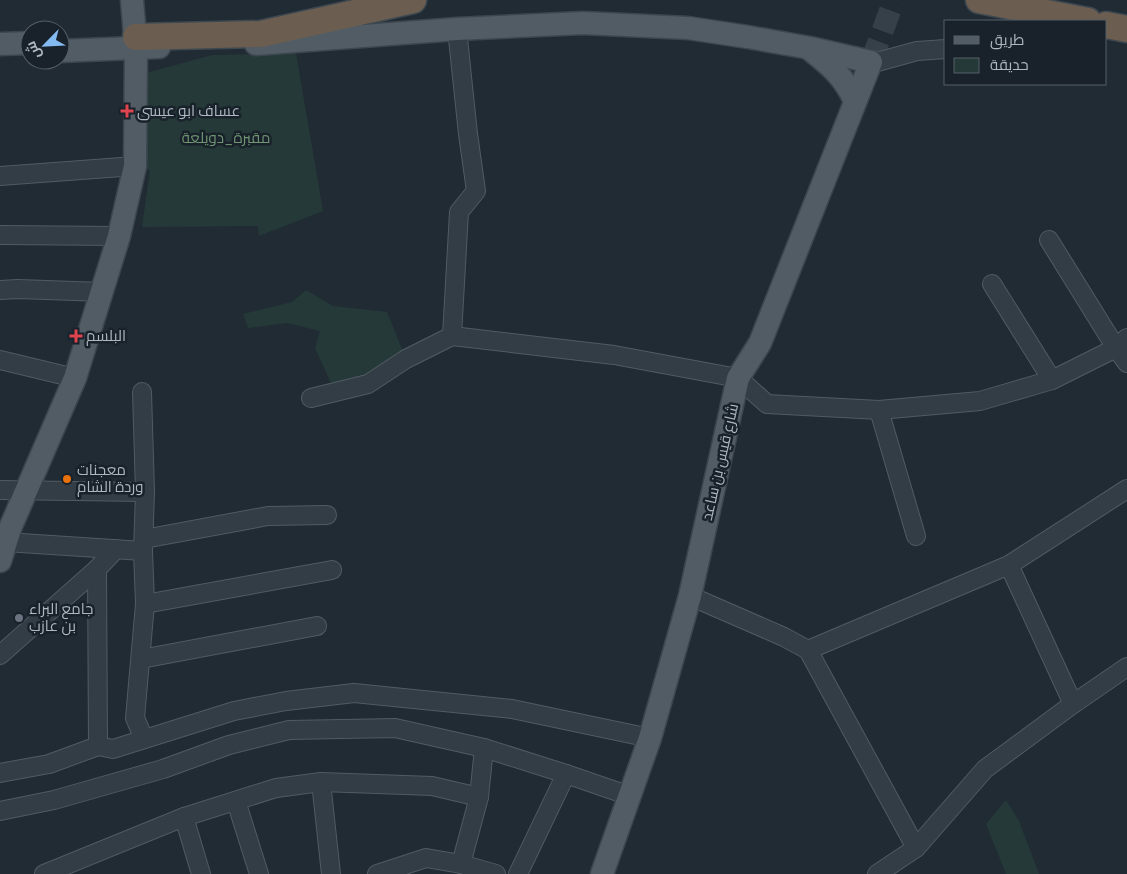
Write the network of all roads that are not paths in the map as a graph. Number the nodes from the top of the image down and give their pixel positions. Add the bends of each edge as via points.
1 (132, 0) edge
2 (413, 0) edge
3 (979, 0) edge
4 (1083, 20) edge
5 (457, 29) junction
6 (262, 39) junction
7 (70, 41) edge
8 (136, 42) junction
9 (810, 48) junction
10 (944, 49) edge
11 (70, 50) edge
12 (870, 62) junction
13 (855, 102) junction
14 (135, 166) junction
15 (0, 176) edge
16 (0, 235) edge
17 (119, 236) junction
18 (1049, 240) dead end
19 (992, 284) dead end
20 (0, 290) edge
21 (103, 292) junction
22 (452, 336) junction
23 (1121, 343) edge
24 (0, 360) edge
25 (1127, 363) edge
26 (75, 378) junction
27 (738, 378) junction
28 (1052, 380) junction
29 (142, 392) dead end
30 (311, 398) dead end
31 (879, 410) junction
32 (1127, 489) edge
33 (0, 490) edge
34 (27, 491) junction
35 (145, 492) junction
36 (327, 515) dead end
37 (916, 536) dead end
38 (4, 539) edge
39 (143, 545) junction
40 (116, 549) junction
41 (1009, 565) junction
42 (97, 569) junction
43 (332, 570) dead end
44 (690, 596) junction
45 (145, 604) junction
46 (317, 626) dead end
47 (808, 650) junction
48 (0, 655) edge
49 (141, 659) junction
50 (1127, 667) edge
51 (1073, 704) junction
52 (650, 738) junction
53 (144, 739) junction
54 (98, 746) junction
55 (484, 748) junction
56 (0, 773) edge
57 (566, 774) junction
58 (321, 782) junction
59 (630, 796) junction
60 (479, 797) junction
61 (236, 801) junction
62 (0, 811) edge
63 (184, 817) junction
64 (916, 848) junction
65 (462, 864) junction
66 (44, 874) edge
67 (201, 874) edge
68 (259, 874) edge
69 (331, 874) edge
70 (377, 874) edge
71 (496, 874) edge
72 (518, 874) edge
73 (602, 874) edge
74 (877, 874) edge

1 - 8 main road
2 - 6 highway
3 - 4 highway
5 - 6 main road
5 - 9 main road via 583,23 688,28
5 - 22 street via 476,191 459,212
6 - 8 highway
7 - 8 main road
8 - 11 main road
8 - 14 main road
9 - 12 main road
9 - 13 main road via 841,77
10 - 12 street via 917,51
12 - 13 main road, شارع قيس بن ساعد
13 - 27 main road, شارع قيس بن ساعد via 760,343
14 - 15 street
14 - 17 main road
16 - 17 street
17 - 21 main road
18 - 23 street
19 - 28 street
20 - 21 street
21 - 26 main road
22 - 27 street via 614,355
22 - 30 street via 406,359 368,384
23 - 25 street
23 - 28 street
24 - 26 street
26 - 34 main road
27 - 31 street via 767,404
27 - 44 main road, شارع قيس بن ساعد
28 - 31 street via 980,401
29 - 35 street
31 - 37 street
32 - 41 street
33 - 34 street
34 - 35 street
34 - 38 main road
35 - 39 street
36 - 39 street via 268,516
38 - 40 street
39 - 40 street
39 - 45 street
40 - 42 street
41 - 47 street
41 - 51 street
42 - 48 street
42 - 54 street
43 - 45 street
44 - 47 street
44 - 52 main road, شارع قيس بن ساعد
45 - 49 street
46 - 49 street
47 - 64 street
49 - 53 street via 135,718
50 - 51 street
51 - 64 street via 985,769
52 - 53 street via 512,709 354,693 286,701 234,712
52 - 59 main road, شارع قيس بن ساعد
53 - 54 street via 113,749
54 - 56 street via 49,764
55 - 57 street
55 - 60 street
55 - 62 street via 395,728 289,730 229,745 163,769
57 - 59 street
57 - 72 street
58 - 60 street via 432,786
58 - 61 street via 276,788
58 - 69 street
59 - 73 main road, شارع قيس بن ساعد
60 - 65 street
61 - 63 street
61 - 68 street
63 - 66 street
63 - 67 street
64 - 74 street
65 - 70 street via 426,858
65 - 71 street

